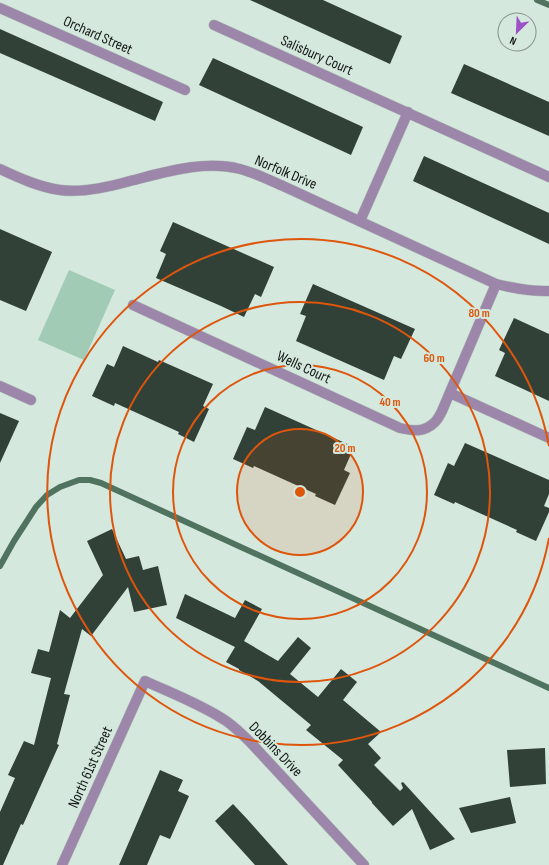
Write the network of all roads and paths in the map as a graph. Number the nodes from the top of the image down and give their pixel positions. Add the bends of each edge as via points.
1 (0, 8) edge
2 (214, 25) dead end
3 (185, 90) dead end
4 (408, 112) junction
5 (0, 169) edge
6 (549, 177) edge
7 (360, 221) junction
8 (496, 284) junction
9 (549, 291) edge
10 (133, 305) dead end
11 (0, 386) edge
12 (450, 394) junction
13 (31, 400) dead end
14 (549, 438) edge
15 (145, 681) joint
16 (62, 865) edge
17 (364, 865) edge

1 - 3 street, Orchard Street
2 - 4 street, Salisbury Court
4 - 6 street, Salisbury Court
4 - 7 street
5 - 7 street, Norfolk Drive via 29,182 61,190 86,190 176,169 221,166 262,177
7 - 8 street, Norfolk Drive
8 - 9 street, Norfolk Drive via 521,290
8 - 12 street, Wells Court
10 - 12 street, Wells Court via 400,428 414,431 435,422
11 - 13 street
12 - 14 street
15 - 16 street, North 61st Street
15 - 17 street, Dobbins Drive via 194,703 237,730

